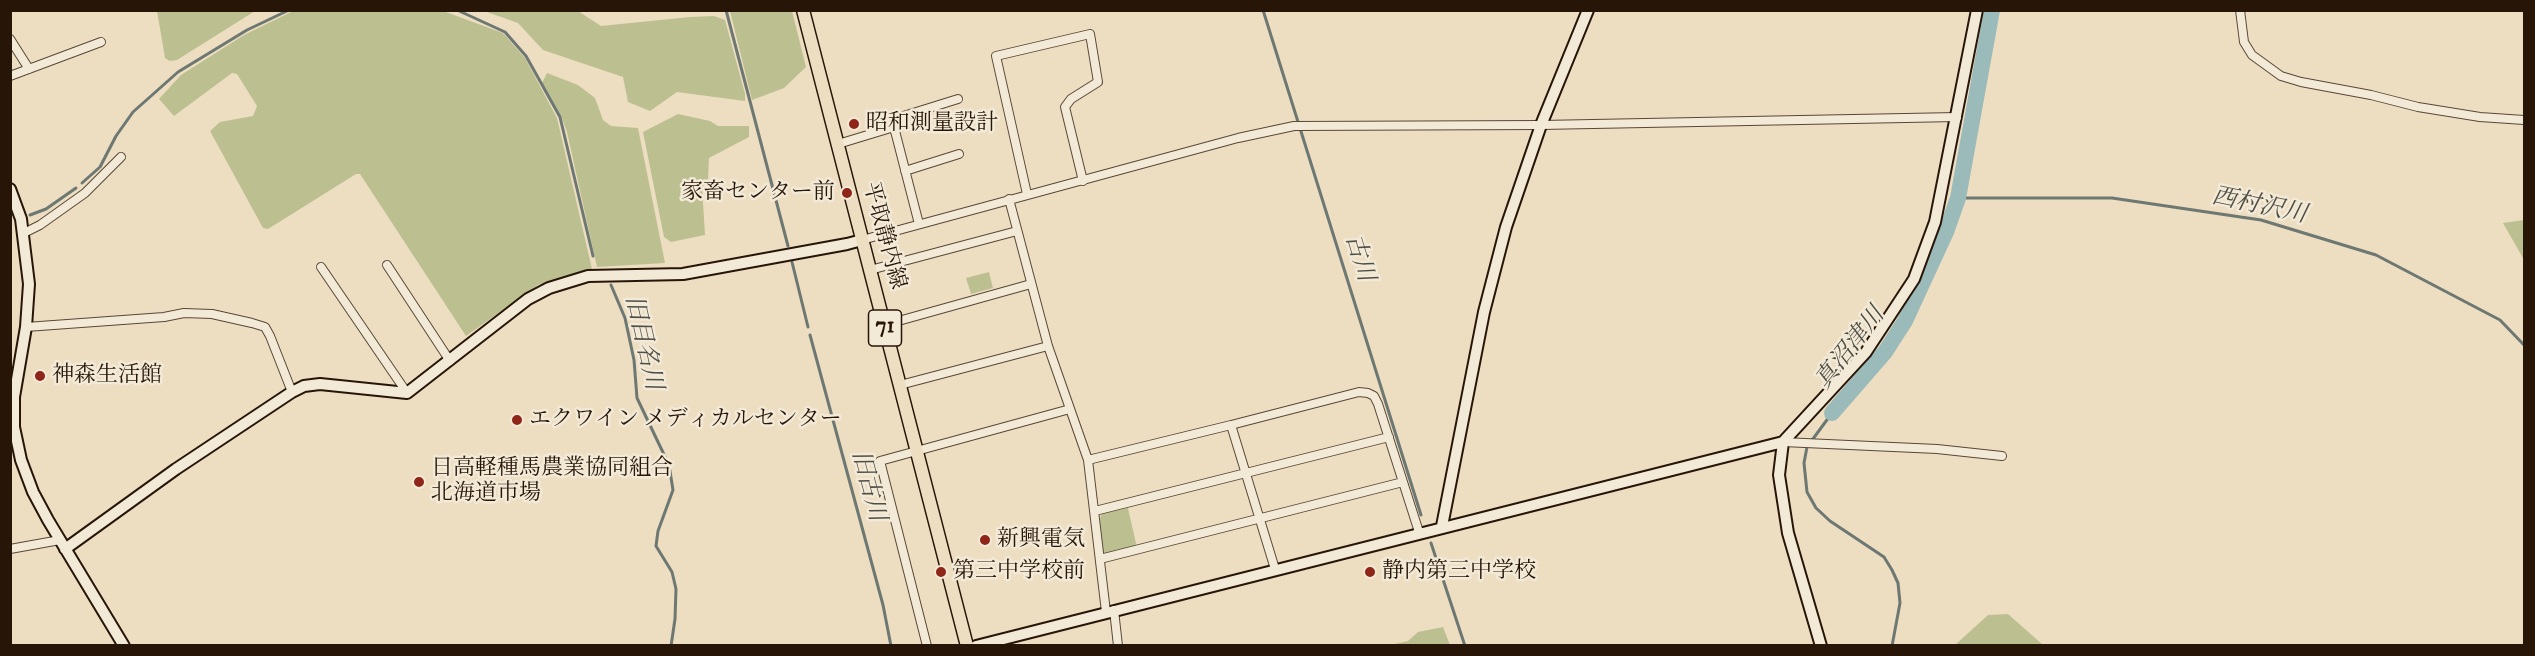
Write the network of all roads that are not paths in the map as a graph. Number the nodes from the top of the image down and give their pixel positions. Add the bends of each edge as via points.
1 (803, 10) edge
2 (1588, 10) edge
3 (1977, 10) edge
4 (2240, 10) edge
5 (10, 39) edge
6 (101, 42) dead end
7 (29, 69) junction
8 (10, 76) edge
9 (958, 99) dead end
10 (1957, 117) junction
11 (2524, 120) edge
12 (1541, 125) junction
13 (894, 128) junction
14 (838, 144) junction
15 (959, 154) dead end
16 (122, 157) dead end
17 (905, 171) junction
18 (1083, 181) junction
19 (10, 189) edge
20 (1027, 194) junction
21 (1009, 199) junction
22 (919, 224) junction
23 (1017, 231) junction
24 (24, 233) junction
25 (862, 240) junction
26 (387, 266) dead end
27 (321, 267) dead end
28 (870, 270) junction
29 (1031, 284) junction
30 (884, 325) junction
31 (26, 327) junction
32 (1048, 346) junction
33 (450, 361) junction
34 (900, 385) junction
35 (292, 392) junction
36 (407, 393) junction
37 (1070, 409) junction
38 (1231, 425) junction
39 (1389, 437) junction
40 (1784, 442) junction
41 (917, 450) junction
42 (2002, 456) dead end
43 (1088, 460) junction
44 (1245, 472) junction
45 (1403, 482) junction
46 (1095, 511) junction
47 (1259, 519) junction
48 (1442, 526) junction
49 (1419, 532) junction
50 (63, 544) junction
51 (10, 549) edge
52 (1101, 560) junction
53 (1275, 569) junction
54 (1110, 611) junction
55 (124, 645) edge
56 (927, 645) edge
57 (967, 645) edge
58 (976, 645) edge
59 (1118, 645) edge
60 (1821, 645) edge

1 - 14 main road, 平取静内線 / 71
2 - 12 street
3 - 10 street
4 - 11 street via 2244,42 2252,55 2281,76 2418,107
5 - 7 street
6 - 7 street
7 - 8 street
9 - 13 street via 897,118
10 - 12 street
10 - 40 street via 1935,222 1914,279 1866,352
12 - 18 street via 1298,126 1238,138
12 - 48 street via 1506,227 1484,312
13 - 14 street
13 - 17 street
14 - 25 main road, 平取静内線 / 71
15 - 17 street
16 - 24 street via 85,193
17 - 22 street
18 - 20 street
18 - 20 street via 1065,107 1098,82 1090,34 996,56
19 - 24 street
20 - 21 street
21 - 22 street
21 - 23 street
22 - 25 street
23 - 28 street
23 - 29 street
24 - 31 street via 29,284
25 - 28 main road, 平取静内線 / 71
25 - 33 street via 682,274 588,276 569,281 528,299
26 - 33 street
27 - 36 street
28 - 30 main road, 平取静内線 / 71
29 - 30 street
29 - 32 street
30 - 34 main road, 平取静内線 / 71
31 - 35 street via 184,313 212,314 252,323 265,327
31 - 50 street via 14,398 14,427 33,492
32 - 34 street
32 - 37 street
33 - 36 street
34 - 41 main road, 平取静内線 / 71
35 - 36 street via 304,386 328,384
35 - 50 street
37 - 41 street
37 - 43 street
38 - 39 street via 1359,392 1374,396
38 - 43 street
38 - 44 street
39 - 44 street
39 - 45 street
40 - 42 street
40 - 48 street
40 - 60 street via 1779,476 1788,533
41 - 56 street via 880,461
41 - 57 main road, 平取静内線 / 71
43 - 46 street
44 - 46 street
44 - 47 street
45 - 47 street
45 - 49 street
46 - 52 street
47 - 52 street
47 - 53 street
48 - 49 street
49 - 53 street
50 - 51 street
50 - 55 street
52 - 54 street
53 - 54 street
54 - 58 street
54 - 59 street

